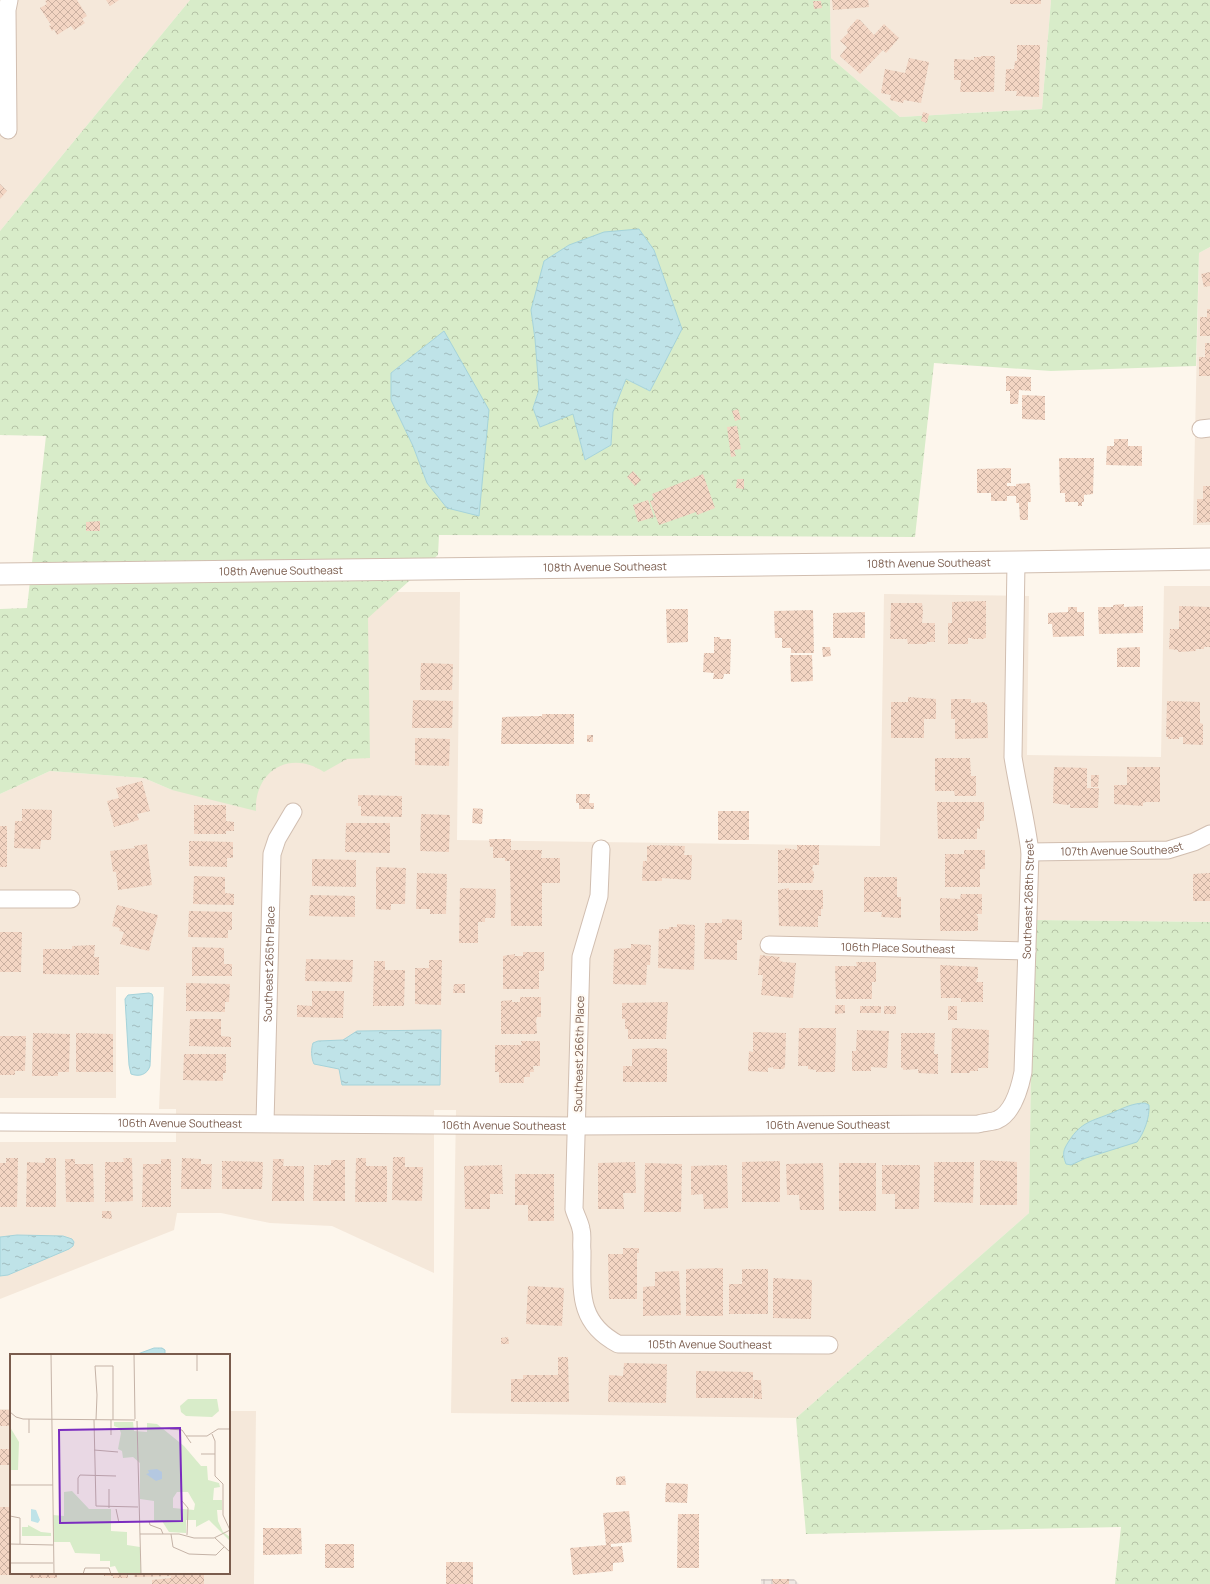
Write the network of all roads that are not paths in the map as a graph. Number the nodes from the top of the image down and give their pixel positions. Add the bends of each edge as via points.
1 (9, 0) edge
2 (8, 130) dead end
3 (1210, 558) edge
4 (1016, 562) junction
5 (0, 574) edge
6 (294, 812) dead end
7 (1210, 834) edge
8 (601, 849) dead end
9 (1030, 852) junction
10 (0, 899) edge
11 (71, 899) dead end
12 (768, 945) dead end
13 (1027, 951) junction
14 (1006, 1113) joint
15 (0, 1122) edge
16 (265, 1123) junction
17 (577, 1126) junction
18 (596, 1329) joint
19 (829, 1345) dead end

1 - 2 street via 6,10
3 - 4 street, 108th Avenue Southeast
4 - 5 street, 108th Avenue Southeast
4 - 9 street, Southeast 268th Street via 1013,757
6 - 16 street, Southeast 265th Place via 277,839 272,854
7 - 9 street, 107th Avenue Southeast via 1168,850
8 - 17 street, Southeast 266th Place via 599,896 581,957
9 - 13 street, Southeast 268th Street
10 - 11 street
12 - 13 street, 106th Place Southeast
13 - 14 street, Southeast 268th Street via 1023,1072 1014,1099
14 - 17 street, 106th Avenue Southeast via 997,1120 978,1124
15 - 16 street, 106th Avenue Southeast
16 - 17 street, 106th Avenue Southeast
17 - 18 street, Southeast 266th Place via 574,1209 581,1230 582,1297 587,1314
18 - 19 street, 105th Avenue Southeast via 618,1344

